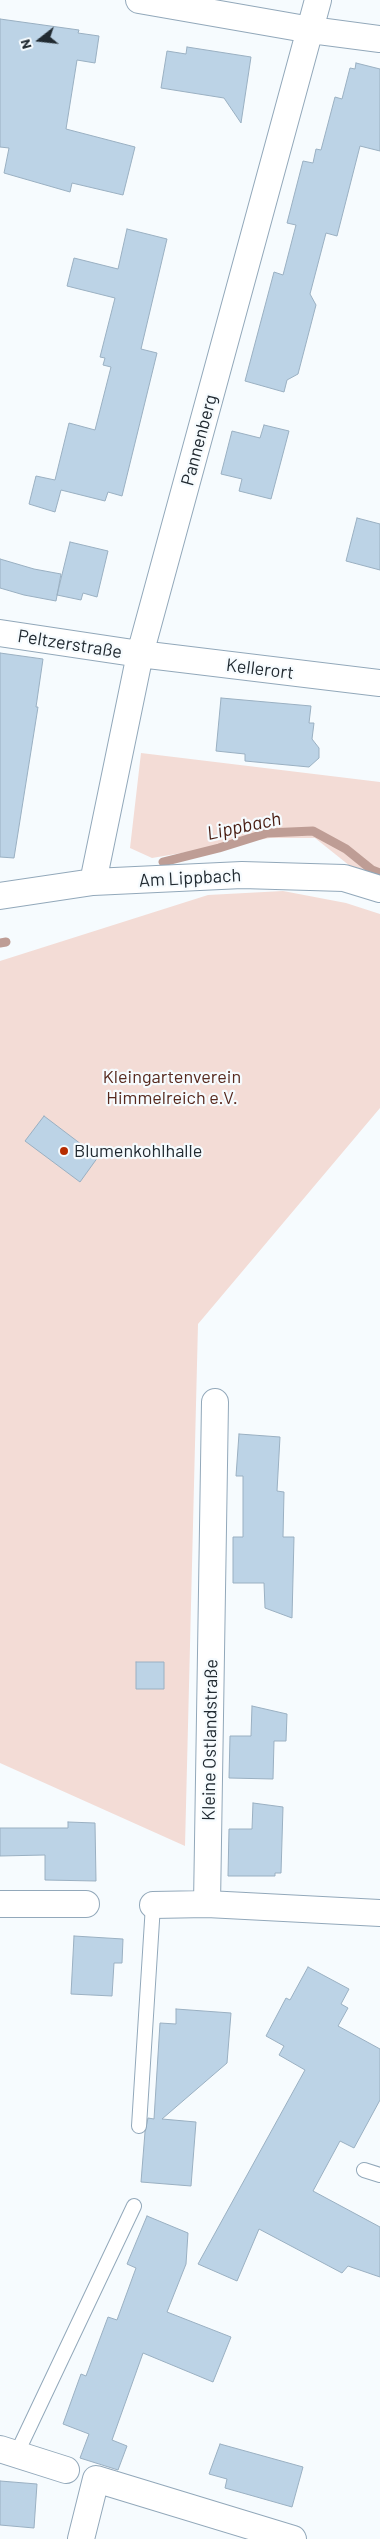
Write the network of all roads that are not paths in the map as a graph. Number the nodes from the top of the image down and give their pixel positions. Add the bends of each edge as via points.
1 (139, 0) edge
2 (318, 0) edge
3 (311, 30) junction
4 (380, 39) edge
5 (0, 633) edge
6 (140, 654) junction
7 (380, 683) edge
8 (93, 882) junction
9 (380, 889) edge
10 (0, 896) edge
11 (215, 1402) dead end
12 (0, 1904) edge
13 (86, 1904) dead end
14 (207, 1904) junction
15 (153, 1905) joint
16 (380, 1913) edge
17 (139, 2126) dead end
18 (364, 2170) dead end
19 (380, 2174) edge
20 (134, 2206) dead end
21 (8, 2452) edge
22 (66, 2470) dead end
23 (81, 2539) edge
24 (293, 2539) edge

1 - 3 street
2 - 3 street, Pannenberg
3 - 4 street
3 - 6 street, Pannenberg
5 - 6 street, Peltzerstraße
6 - 7 street, Kellerort
6 - 8 street, Pannenberg
8 - 9 street, Am Lippbach via 242,875 344,878
8 - 10 street, Am Lippbach
11 - 14 street, Kleine Ostlandstraße
12 - 13 street
14 - 15 street
14 - 16 street
15 - 17 lane
18 - 19 lane
20 - 21 lane
21 - 22 street
23 - 24 street via 96,2479

